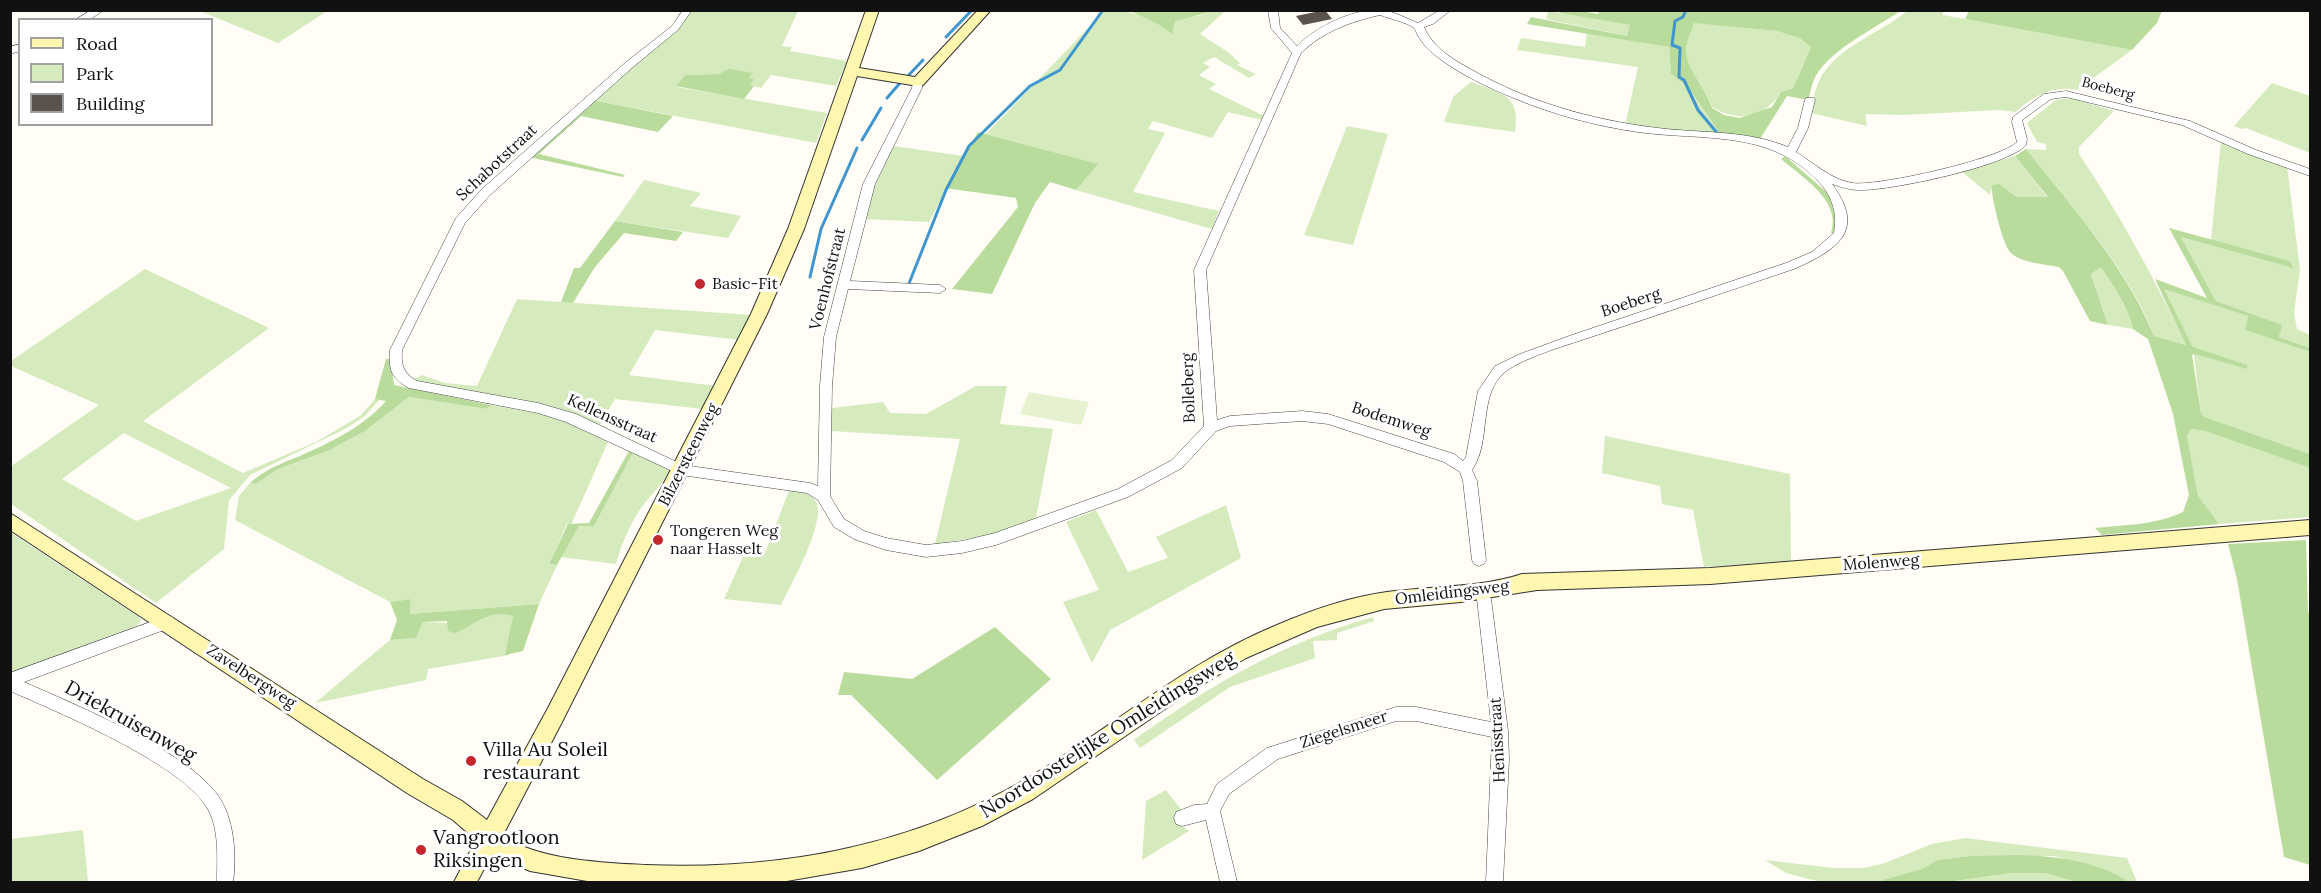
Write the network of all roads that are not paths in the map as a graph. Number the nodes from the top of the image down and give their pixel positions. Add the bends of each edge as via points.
1 (100, 10) edge
2 (688, 10) edge
3 (873, 10) edge
4 (1273, 10) edge
5 (1447, 10) edge
6 (983, 11) edge
7 (1376, 11) edge
8 (84, 18) edge
9 (1418, 26) junction
10 (1297, 52) junction
11 (852, 71) junction
12 (918, 82) junction
13 (1810, 100) dead end
14 (1789, 153) junction
15 (1816, 171) junction
16 (2310, 173) edge
17 (1861, 188) junction
18 (1840, 204) junction
19 (843, 285) junction
20 (940, 290) dead end
21 (405, 380) joint
22 (1211, 427) junction
23 (681, 470) junction
24 (1465, 470) junction
25 (823, 496) junction
26 (10, 520) edge
27 (2310, 528) edge
28 (1479, 560) dead end
29 (1450, 582) joint
30 (1533, 583) junction
31 (1484, 599) dead end
32 (1376, 602) junction
33 (167, 622) junction
34 (10, 681) edge
35 (1500, 730) junction
36 (1212, 811) junction
37 (1182, 818) dead end
38 (488, 838) junction
39 (225, 882) edge
40 (465, 882) edge
41 (1228, 882) edge
42 (1495, 882) edge

1 - 8 street
2 - 21 street, Schabotstraat via 675,28 486,192 460,221 396,350 395,366
3 - 11 main road, Bilzersteenweg
4 - 10 street via 1275,27
5 - 9 street
6 - 12 main road
7 - 9 street
7 - 10 street via 1333,25
9 - 14 street, Boeberg via 1434,52 1497,88 1550,110 1623,128 1764,142
10 - 22 street, Bolleberg via 1200,270
11 - 12 main road
11 - 23 main road, Bilzersteenweg via 775,280
12 - 19 street, Voenhofstraat via 869,184
13 - 14 street via 1806,123
14 - 15 street, Boeberg
15 - 17 street, Boeberg via 1836,182
15 - 18 street, Boeberg
16 - 17 street, Boeberg via 2186,123 2057,94 2017,118 2022,143 2011,152 1980,163
17 - 18 street, Boeberg
18 - 24 street, Boeberg via 1844,225 1840,235 1816,255 1500,369 1485,391 1473,459
19 - 20 street
19 - 25 street, Voenhofstraat via 830,337
21 - 23 street, Kellensstraat via 571,418
22 - 24 street, Bodemweg via 1230,421 1302,416 1328,419 1449,458
22 - 25 street, Bolleberg via 1177,464 1123,493 996,539 962,547 926,551 886,544 839,523
23 - 25 street, Kellensstraat via 810,488
23 - 38 main road, Bilzersteenweg
24 - 28 street via 1470,481
26 - 33 main road, Zavelbergweg
27 - 30 main road, Molenweg via 1710,576
29 - 30 main road, Molenweg
29 - 32 main road, Omleidingsweg via 1399,592
30 - 32 main road, Omleidingsweg
31 - 35 street, Henisstraat
32 - 38 main road, Noordoostelijke Omleidingsweg via 1304,623 1238,652 1023,793 967,823 860,860 747,879 630,879 520,857
33 - 34 street, Driekruisenweg
33 - 38 main road, Zavelbergweg via 415,786 470,818
34 - 39 street, Driekruisenweg via 103,727 201,787 219,818 224,839
35 - 36 street, Ziegelsmeer via 1416,714 1396,714 1273,753 1223,789
35 - 42 street, Henisstraat
36 - 37 street
36 - 41 street
38 - 40 main road, Bilzersteenweg

